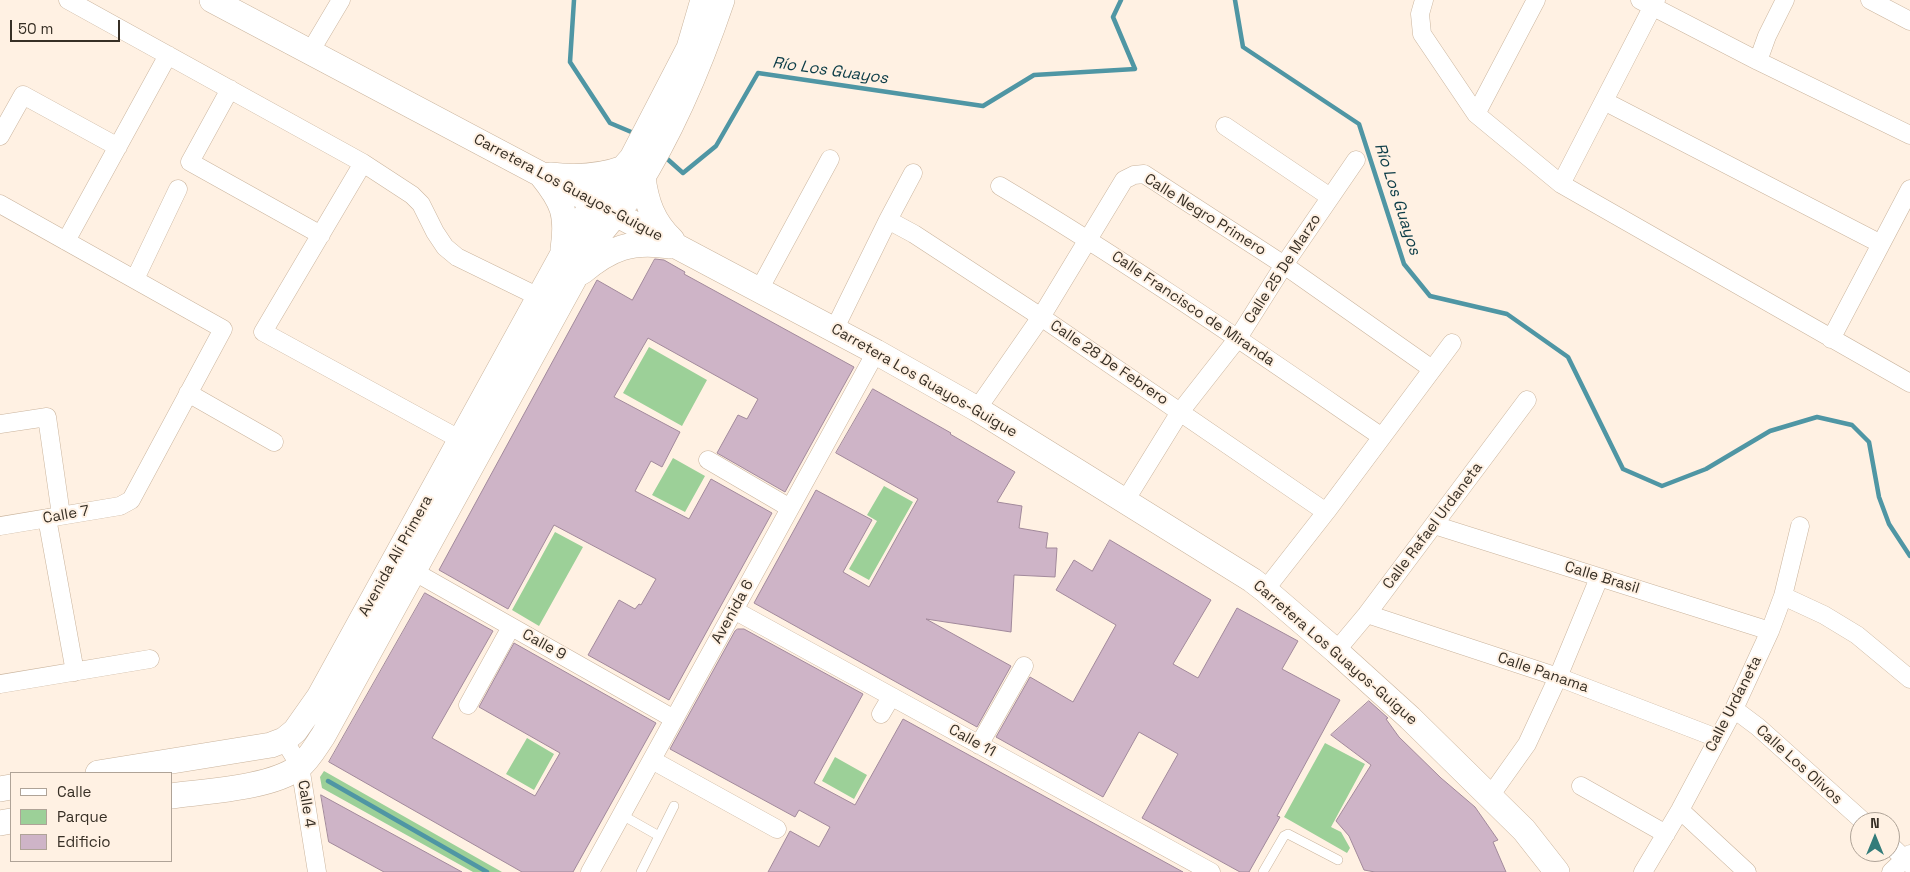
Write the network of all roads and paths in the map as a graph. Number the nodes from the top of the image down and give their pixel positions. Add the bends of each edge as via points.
1 (68, 0) edge
2 (212, 0) edge
3 (341, 0) edge
4 (703, 0) edge
5 (722, 0) edge
6 (1424, 0) edge
7 (1536, 0) edge
8 (1785, 0) edge
9 (1870, 0) edge
10 (1650, 2) edge
11 (1910, 21) edge
12 (310, 52) junction
13 (168, 55) junction
14 (1758, 61) junction
15 (230, 89) junction
16 (677, 92) junction
17 (1604, 101) junction
18 (1476, 114) junction
19 (1225, 126) dead end
20 (1910, 134) edge
21 (0, 136) edge
22 (118, 147) junction
23 (830, 159) dead end
24 (1356, 160) dead end
25 (363, 163) junction
26 (637, 167) junction
27 (914, 173) dead end
28 (540, 174) junction
29 (1561, 184) junction
30 (1000, 186) dead end
31 (178, 189) dead end
32 (1910, 189) edge
33 (1330, 197) junction
34 (594, 202) junction
35 (0, 204) edge
36 (617, 214) junction
37 (888, 220) junction
38 (321, 235) junction
39 (1088, 239) junction
40 (66, 241) junction
41 (1881, 244) junction
42 (681, 248) junction
43 (559, 260) junction
44 (1284, 265) junction
45 (135, 280) junction
46 (572, 282) junction
47 (759, 290) junction
48 (539, 297) junction
49 (1041, 317) junction
50 (834, 330) junction
51 (1238, 338) junction
52 (1831, 339) junction
53 (1452, 343) dead end
54 (876, 352) junction
55 (1432, 369) junction
56 (1910, 384) edge
57 (188, 394) junction
58 (1527, 400) dead end
59 (977, 409) junction
60 (1180, 412) junction
61 (0, 424) edge
62 (1382, 437) junction
63 (461, 440) junction
64 (274, 442) dead end
65 (708, 460) dead end
66 (1125, 501) junction
67 (790, 508) junction
68 (1326, 512) junction
69 (54, 517) junction
70 (1434, 525) junction
71 (0, 526) edge
72 (1800, 526) dead end
73 (413, 571) junction
74 (1599, 578) junction
75 (1265, 590) junction
76 (1783, 596) junction
77 (734, 610) junction
78 (1367, 614) junction
79 (511, 626) junction
80 (1770, 631) junction
81 (1336, 650) junction
82 (150, 659) dead end
83 (1024, 666) dead end
84 (75, 672) junction
85 (1558, 677) junction
86 (1910, 679) edge
87 (0, 684) edge
88 (891, 697) junction
89 (468, 705) dead end
90 (1734, 709) junction
91 (881, 714) dead end
92 (674, 719) junction
93 (1717, 738) junction
94 (284, 740) junction
95 (979, 745) junction
96 (652, 760) junction
97 (300, 766) junction
98 (105, 772) edge
99 (1581, 786) dead end
100 (172, 796) edge
101 (1490, 796) junction
102 (674, 806) dead end
103 (1680, 810) junction
104 (1853, 812) edge
105 (622, 815) junction
106 (777, 829) dead end
107 (1666, 834) junction
108 (659, 836) junction
109 (1908, 858) edge
110 (1338, 860) dead end
111 (317, 872) edge
112 (590, 872) edge
113 (641, 872) edge
114 (1211, 872) edge
115 (1263, 872) edge
116 (1557, 872) edge
117 (1643, 872) edge
118 (1747, 872) edge
119 (1891, 872) edge

1 - 13 street
2 - 12 main road, Carretera Los Guayos-Guigue
3 - 12 street
4 - 16 main road
5 - 16 main road
6 - 18 street via 1420,14 1422,34
7 - 18 street
8 - 14 street via 1766,36
9 - 11 street
10 - 14 street
10 - 17 street
12 - 28 main road, Carretera Los Guayos-Guigue
13 - 15 street
13 - 22 street
14 - 20 street
15 - 25 street
15 - 38 street via 190,162
16 - 26 main road
17 - 29 street
17 - 41 street
18 - 29 street
19 - 33 street
21 - 22 street via 23,95
22 - 40 street
23 - 47 street
24 - 33 street, Calle 25 De Marzo
25 - 38 street
25 - 48 street via 412,195 421,204 445,247 458,257
26 - 28 main road via 581,177
26 - 34 main road, Avenida Alí Primera
26 - 36 main road, Avenida Alí Primera
26 - 42 main road via 658,226
27 - 37 street
28 - 34 main road, Carretera Los Guayos-Guigue
28 - 43 main road via 558,196 564,214 566,232
29 - 52 street
30 - 39 street, Calle Francisco de Miranda
31 - 45 street
32 - 41 street
33 - 44 street, Calle 25 De Marzo
34 - 36 main road, Carretera Los Guayos-Guigue
34 - 43 main road, Avenida Alí Primera
35 - 40 street
36 - 42 main road, Carretera Los Guayos-Guigue
36 - 46 main road, Avenida Alí Primera via 596,239
37 - 49 street, Calle 28 De Febrero
37 - 50 street
38 - 63 street via 263,332
39 - 44 street, Calle Negro Primero via 1124,180 1144,174
39 - 49 street
39 - 51 street, Calle Francisco de Miranda
40 - 45 street
41 - 52 street
42 - 46 main road via 643,243 625,246 592,263
42 - 47 main road, Carretera Los Guayos-Guigue
43 - 48 main road, Avenida Alí Primera
44 - 51 street, Calle 25 De Marzo
44 - 55 street, Calle Negro Primero
45 - 57 street via 223,328
46 - 73 main road, Avenida Alí Primera
47 - 50 main road, Carretera Los Guayos-Guigue
48 - 63 main road, Avenida Alí Primera
49 - 59 street
49 - 60 street, Calle 28 De Febrero
50 - 54 main road, Carretera Los Guayos-Guigue
51 - 60 street, Calle 25 De Marzo
51 - 62 street, Calle Francisco de Miranda
52 - 56 street
53 - 55 street
54 - 59 main road, Carretera Los Guayos-Guigue
54 - 67 street, Avenida 6 via 818,468
55 - 62 street
57 - 64 street
57 - 69 street, Calle 7 via 130,500 120,506
58 - 70 street, Calle Rafael Urdaneta
59 - 66 main road, Carretera Los Guayos-Guigue
60 - 66 street, Calle 25 De Marzo
60 - 68 street, Calle 28 De Febrero
61 - 69 street via 47,417
62 - 68 street
63 - 94 main road, Avenida Alí Primera via 319,697 295,731
65 - 67 street
66 - 75 main road, Carretera Los Guayos-Guigue
67 - 77 street, Avenida 6
68 - 75 street
69 - 71 street, Calle 7
69 - 84 street
70 - 74 street, Calle Brasil
70 - 78 street, Calle Rafael Urdaneta
72 - 76 street, Calle Urdaneta
73 - 79 street, Calle 9
73 - 97 main road, Avenida Alí Primera via 323,736
74 - 80 street, Calle Brasil
74 - 85 street
75 - 81 main road, Carretera Los Guayos-Guigue
76 - 80 street, Calle Urdaneta
76 - 86 street via 1857,635
77 - 88 street, Calle 11
77 - 92 street, Avenida 6
78 - 81 street, Calle Rafael Urdaneta
78 - 85 street, Calle Panama
79 - 89 street
79 - 92 street, Calle 9 via 547,638
80 - 90 street, Calle Urdaneta
81 - 101 main road, Carretera Los Guayos-Guigue
82 - 84 street
83 - 95 street
84 - 87 street
85 - 93 street, Calle Panama
85 - 101 street via 1527,744
88 - 91 street
88 - 95 street, Calle 11
90 - 93 street, Calle Urdaneta
90 - 104 street, Calle Los Olivos
92 - 96 street, Avenida 6
93 - 103 street, Calle Urdaneta
94 - 97 street, Calle 4
94 - 98 main road via 248,750
95 - 114 street, Calle 11 via 1117,812
96 - 105 street, Avenida 6
96 - 106 street
97 - 100 main road, Avenida Alí Primera via 268,781
97 - 111 street, Calle 4
99 - 107 street
101 - 116 main road, Carretera Los Guayos-Guigue via 1524,830
102 - 108 lane
103 - 107 street, Calle Urdaneta
103 - 118 street
105 - 108 lane
105 - 112 street, Avenida 6
107 - 117 street, Calle Urdaneta
108 - 113 lane
109 - 119 street
110 - 115 lane via 1288,834

